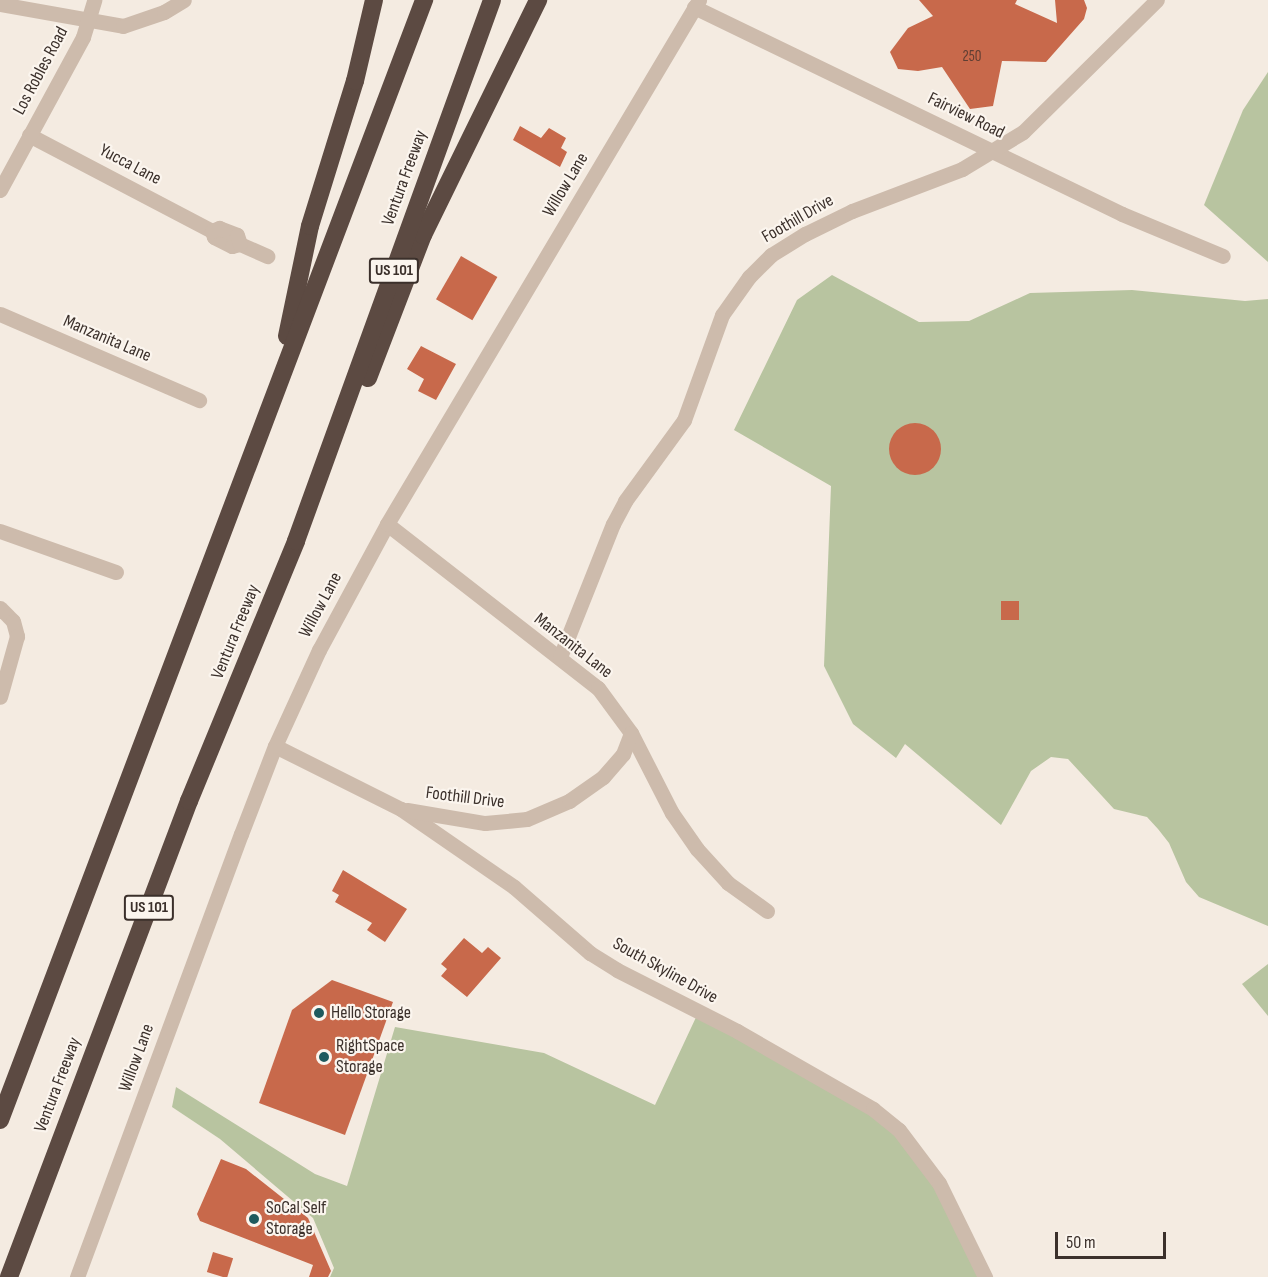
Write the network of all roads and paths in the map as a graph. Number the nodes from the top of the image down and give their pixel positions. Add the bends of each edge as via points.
1 (94, 0) edge
2 (184, 0) edge
3 (374, 0) edge
4 (424, 0) edge
5 (492, 0) edge
6 (538, 0) edge
7 (1157, 0) edge
8 (0, 4) edge
9 (696, 4) edge
10 (88, 21) junction
11 (29, 135) junction
12 (994, 151) junction
13 (0, 190) edge
14 (267, 256) dead end
15 (1223, 256) dead end
16 (0, 315) edge
17 (277, 388) junction
18 (199, 400) dead end
19 (387, 524) junction
20 (0, 531) edge
21 (296, 541) junction
22 (116, 572) dead end
23 (0, 608) edge
24 (6, 624) edge
25 (560, 657) junction
26 (0, 697) edge
27 (631, 733) junction
28 (275, 746) junction
29 (401, 809) junction
30 (767, 911) dead end
31 (0, 1120) edge
32 (9, 1277) edge
33 (77, 1277) edge
34 (985, 1277) edge

1 - 10 street, Los Robles Road
2 - 10 street via 164,12 123,26
3 - 17 highway via 355,81 310,226
4 - 17 highway
5 - 21 highway, Ventura Freeway / US 101
6 - 21 highway via 423,235 322,496
7 - 12 street, Foothill Drive via 1049,108
8 - 10 street
9 - 12 street, Fairview Road
9 - 19 street, Willow Lane
10 - 11 street, Los Robles Road
11 - 13 street, Los Robles Road
11 - 14 street, Yucca Lane via 212,231 214,237
12 - 15 street, Fairview Road via 1122,214
12 - 25 street, Foothill Drive via 962,169 852,211 805,234 771,255 749,277 722,315 684,420 625,501 613,524
16 - 18 street, Manzanita Lane
17 - 31 highway
19 - 25 street, Manzanita Lane
19 - 28 street, Willow Lane via 319,650
20 - 22 street
21 - 32 highway, Ventura Freeway / US 101 via 189,801
23 - 24 street
24 - 26 street via 17,648
25 - 27 street, Manzanita Lane via 598,688
27 - 29 street, Foothill Drive via 622,754 603,777 569,801 527,819 485,823
27 - 30 street, Manzanita Lane via 672,813 697,849 728,883
28 - 29 street, South Skyline Drive
28 - 33 street, Willow Lane
29 - 34 street, South Skyline Drive via 514,887 590,952 873,1109 899,1130 939,1184

